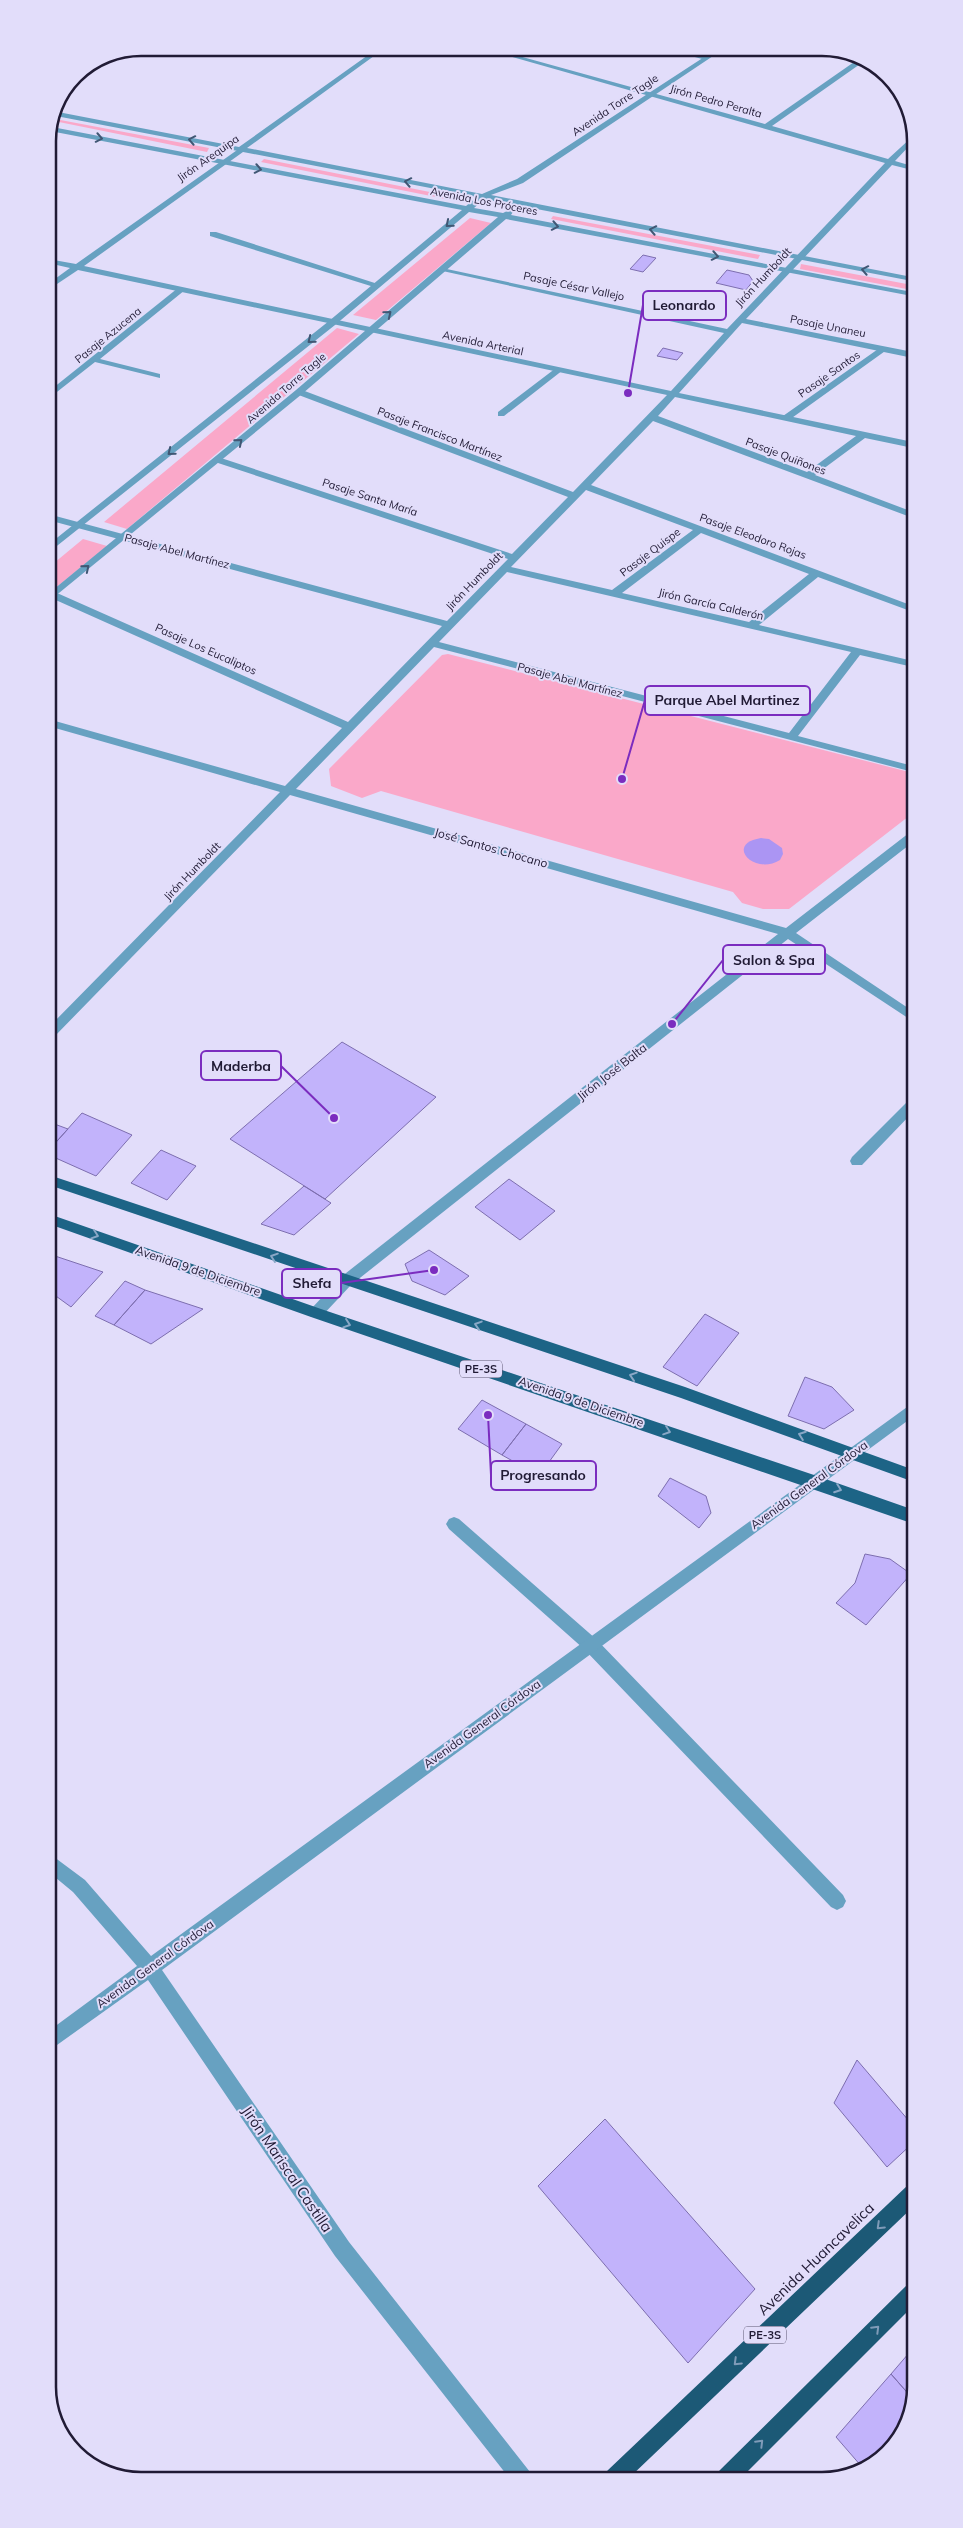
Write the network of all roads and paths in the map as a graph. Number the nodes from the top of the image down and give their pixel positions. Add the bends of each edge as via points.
1 (371, 56) edge
2 (514, 56) edge
3 (698, 56) edge
4 (709, 56) edge
5 (706, 58) junction
6 (856, 64) edge
7 (651, 94) junction
8 (61, 115) edge
9 (766, 127) junction
10 (57, 130) edge
11 (907, 144) edge
12 (240, 150) junction
13 (221, 161) junction
14 (890, 162) junction
15 (907, 167) edge
16 (520, 182) junction
17 (483, 196) junction
18 (516, 203) junction
19 (467, 209) junction
20 (506, 216) junction
21 (213, 234) dead end
22 (798, 258) junction
23 (56, 264) edge
24 (76, 268) junction
25 (442, 270) junction
26 (786, 270) junction
27 (907, 279) edge
28 (56, 282) edge
29 (377, 285) junction
30 (182, 290) junction
31 (907, 293) edge
32 (740, 320) junction
33 (332, 323) junction
34 (369, 330) junction
35 (730, 332) junction
36 (884, 349) junction
37 (907, 354) edge
38 (96, 360) junction
39 (559, 370) junction
40 (157, 376) dead end
41 (56, 390) edge
42 (299, 392) junction
43 (672, 394) junction
44 (501, 414) dead end
45 (652, 417) junction
46 (786, 418) junction
47 (863, 435) junction
48 (907, 444) edge
49 (218, 460) junction
50 (808, 476) junction
51 (584, 486) junction
52 (574, 496) junction
53 (907, 513) edge
54 (56, 519) edge
55 (80, 524) junction
56 (700, 530) junction
57 (125, 536) junction
58 (56, 544) edge
59 (514, 558) junction
60 (504, 568) junction
61 (816, 573) junction
62 (56, 593) edge
63 (614, 594) junction
64 (56, 599) edge
65 (907, 607) edge
66 (448, 625) junction
67 (751, 626) junction
68 (431, 644) junction
69 (857, 651) junction
70 (907, 663) edge
71 (56, 724) edge
72 (349, 727) junction
73 (791, 738) junction
74 (907, 767) edge
75 (288, 790) junction
76 (907, 841) edge
77 (788, 933) junction
78 (907, 1013) edge
79 (56, 1028) edge
80 (907, 1110) edge
81 (857, 1161) dead end
82 (56, 1182) edge
83 (56, 1221) edge
84 (346, 1281) junction
85 (316, 1313) junction
86 (907, 1413) edge
87 (852, 1453) junction
88 (907, 1473) edge
89 (814, 1480) junction
90 (907, 1514) edge
91 (454, 1524) dead end
92 (590, 1644) junction
93 (56, 1867) edge
94 (837, 1901) dead end
95 (150, 1968) junction
96 (56, 2037) edge
97 (907, 2200) edge
98 (907, 2298) edge
99 (517, 2472) edge
100 (620, 2472) edge
101 (732, 2472) edge

1 - 12 street, Jirón Arequipa
2 - 7 street, Jirón Pedro Peralta
3 - 5 street
4 - 5 street, Avenida Torre Tagle
5 - 7 street, Avenida Torre Tagle
6 - 9 street
7 - 9 street, Jirón Pedro Peralta
7 - 16 street, Avenida Torre Tagle
12 -> 8 street, Avenida Los Próceres
9 - 14 street, Jirón Pedro Peralta
10 -> 13 street, Avenida Los Próceres
11 - 14 street, Jirón Humboldt
12 - 13 street, Jirón Arequipa
17 -> 12 street, Avenida Los Próceres
13 -> 19 street, Avenida Los Próceres
13 - 24 street, Jirón Arequipa
14 - 15 street, Jirón Pedro Peralta
14 - 22 street, Jirón Humboldt
16 - 17 street, Avenida Torre Tagle
16 - 18 street, Avenida Torre Tagle
17 - 18 street, Avenida Los Próceres
17 - 19 street, Avenida Torre Tagle
18 - 20 street, Avenida Torre Tagle
22 -> 18 street, Avenida Los Próceres
19 - 20 street, Avenida Los Próceres
19 -> 29 street, Avenida Torre Tagle
20 - 25 street, Avenida Torre Tagle
20 -> 26 street, Avenida Los Próceres
21 - 29 street
22 - 26 street, Jirón Humboldt
27 -> 22 street, Avenida Los Próceres
23 - 24 street, Avenida Arterial
24 - 28 street, Jirón Arequipa
24 - 30 street, Avenida Arterial
34 -> 25 street, Avenida Torre Tagle
25 - 35 street, Pasaje César Vallejo
26 - 31 street, Avenida Los Próceres
26 - 32 street, Jirón Humboldt
29 - 33 street, Avenida Torre Tagle
30 - 33 street, Avenida Arterial
30 - 38 street, Pasaje Azucena
32 - 35 street, Jirón Humboldt
32 - 36 street, Pasaje Unaneu
33 - 34 street, Avenida Arterial
33 -> 55 street, Avenida Torre Tagle
34 - 39 street, Avenida Arterial
34 - 42 street, Avenida Torre Tagle
35 - 43 street, Jirón Humboldt
36 - 37 street, Pasaje Unaneu
36 - 46 street, Pasaje Santos
38 - 40 street
38 - 41 street, Pasaje Azucena
39 - 43 street, Avenida Arterial
39 - 44 street
49 -> 42 street, Avenida Torre Tagle
42 - 52 street, Pasaje Francisco Martínez
43 - 45 street, Jirón Humboldt
43 - 46 street, Avenida Arterial
45 - 50 street, Pasaje Quiñones
45 - 51 street, Jirón Humboldt
46 - 47 street, Avenida Arterial
47 - 48 street, Avenida Arterial
47 - 50 street
49 - 57 street, Avenida Torre Tagle
49 - 59 street, Pasaje Santa María
50 - 53 street, Pasaje Quiñones
51 - 52 street, Jirón Humboldt
51 - 56 street, Pasaje Eleodoro Rojas
52 - 59 street, Jirón Humboldt
54 - 55 street, Pasaje Abel Martínez
55 - 57 street, Pasaje Abel Martínez
55 - 58 street, Avenida Torre Tagle
56 - 61 street, Pasaje Eleodoro Rojas
56 - 63 street, Pasaje Quispe
62 -> 57 street, Avenida Torre Tagle
57 - 66 street, Pasaje Abel Martínez
59 - 60 street, Jirón Humboldt
60 - 63 street, Jirón García Calderón
60 - 66 street, Jirón Humboldt
61 - 65 street, Pasaje Eleodoro Rojas
61 - 67 street
63 - 67 street, Jirón García Calderón
64 - 72 street, Pasaje Los Eucaliptos
66 - 68 street, Jirón Humboldt
67 - 69 street, Jirón García Calderón
68 - 72 street, Jirón Humboldt
68 - 73 street, Pasaje Abel Martínez
69 - 70 street, Jirón García Calderón
69 - 73 street
71 - 75 street, José Santos Chocano
72 - 75 street, Jirón Humboldt
73 - 74 street, Pasaje Abel Martínez
75 - 77 street, José Santos Chocano
75 - 79 street, Jirón Humboldt
76 - 77 street, Jirón José Balta
77 - 78 street, José Santos Chocano
77 - 84 street, Jirón José Balta
80 - 81 street
84 -> 82 main road
83 -> 85 main road, Avenida 9 de Diciembre / PE-3S
84 - 85 street, Jirón José Balta
87 -> 84 main road via 686,1393
85 -> 89 main road, Avenida 9 de Diciembre / PE-3S
86 - 87 street, Avenida General Córdova
87 - 88 main road
87 - 89 street, Avenida General Córdova
89 -> 90 main road, Avenida 9 de Diciembre / PE-3S
89 - 92 street, Avenida General Córdova
91 - 92 street
92 - 94 street
92 - 95 street, Avenida General Córdova
93 - 95 street, Jirón Mariscal Castilla via 79,1886
95 - 96 street, Avenida General Córdova
95 - 99 street, Jirón Mariscal Castilla via 342,2249
97 -> 100 highway, Avenida Huancavelica / PE-3S
101 -> 98 highway

